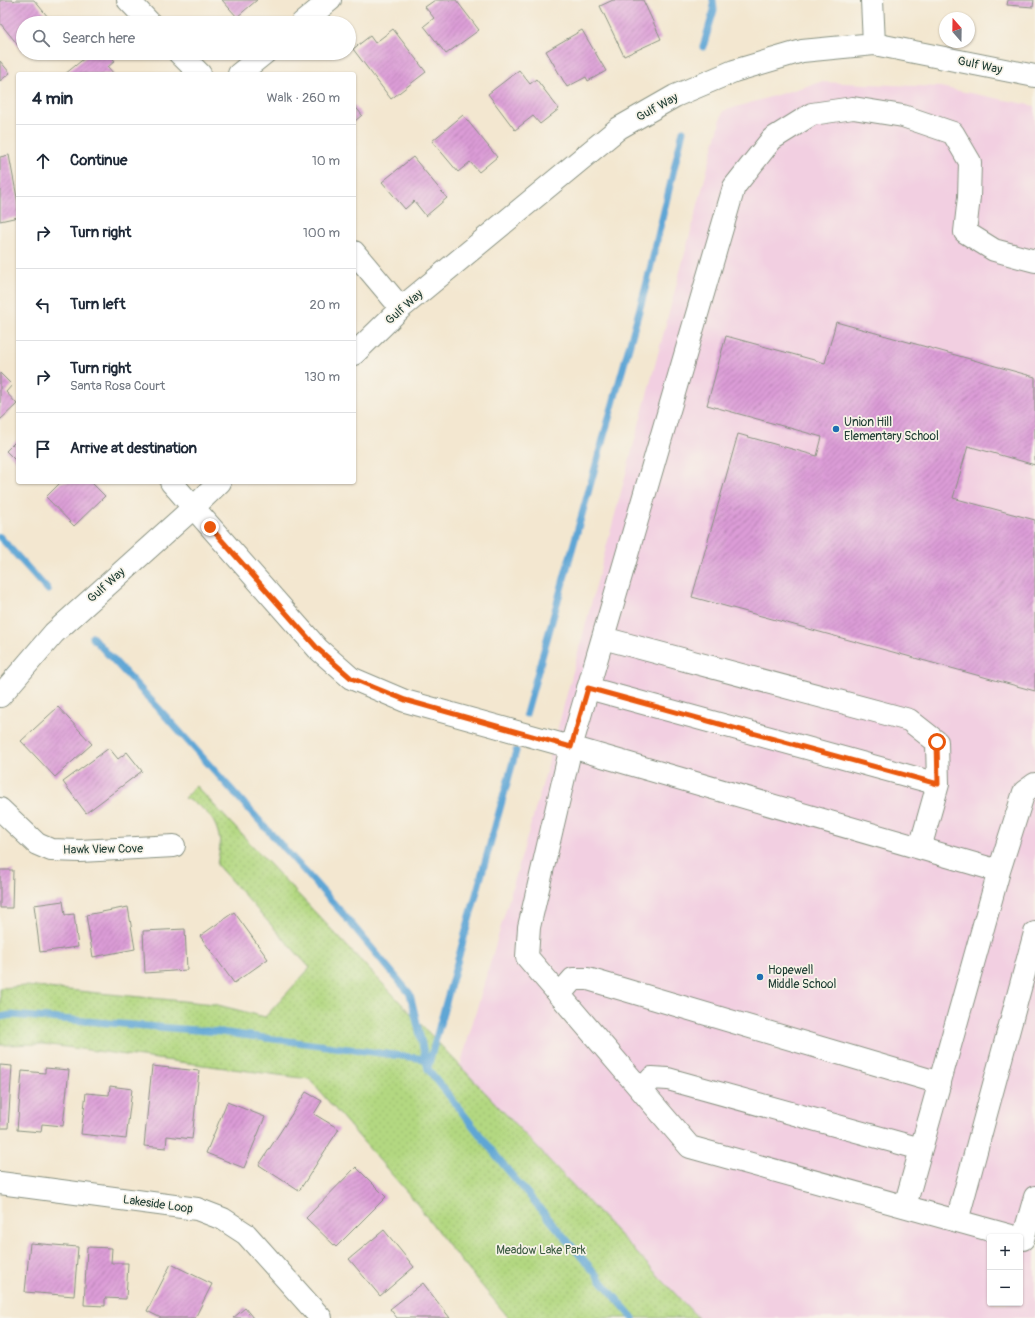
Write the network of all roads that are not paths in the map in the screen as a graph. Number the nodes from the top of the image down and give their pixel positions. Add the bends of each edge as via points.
1 (128, 0) edge
2 (330, 0) edge
3 (872, 0) edge
4 (143, 16) edge
5 (311, 16) edge
6 (874, 44) junction
7 (186, 60) edge
8 (256, 60) edge
9 (198, 72) edge
10 (241, 72) edge
11 (1035, 76) edge
12 (356, 254) edge
13 (1035, 261) edge
14 (401, 308) junction
15 (356, 352) edge
16 (173, 484) edge
17 (218, 484) edge
18 (193, 508) junction
19 (603, 638) junction
20 (588, 688) junction
21 (0, 696) edge
22 (571, 747) junction
23 (938, 784) junction
24 (1035, 784) edge
25 (0, 809) edge
26 (174, 846) dead end
27 (920, 848) junction
28 (998, 871) junction
29 (1035, 933) edge
30 (559, 995) junction
31 (940, 1083) junction
32 (642, 1091) junction
33 (921, 1149) junction
34 (0, 1183) edge
35 (1035, 1197) edge
36 (906, 1206) junction
37 (957, 1221) junction
38 (1005, 1234) edge
39 (1023, 1239) edge
40 (321, 1318) edge

1 - 4 street
2 - 5 street
3 - 6 street
6 - 11 street, Gulf Way
6 - 14 street, Gulf Way via 802,51 734,71 675,96 619,128
7 - 9 street
8 - 10 street
12 - 14 street
13 - 19 street via 994,250 965,232 970,162 953,133 903,116 853,108 812,114 772,139 734,187
14 - 15 street, Gulf Way
16 - 18 street
17 - 18 street, Gulf Way
18 - 21 street, Gulf Way via 54,633
18 - 22 street via 318,649 351,678 405,700
19 - 20 street
19 - 23 street via 909,720 937,742
20 - 22 street
20 - 23 street
22 - 27 street
22 - 30 street via 530,927 527,957
23 - 27 street
24 - 28 street via 1024,792
25 - 26 street, Hawk View Cove via 37,844 51,850
27 - 28 street
28 - 31 street
29 - 37 street
30 - 31 street via 573,979 588,979
30 - 32 street
31 - 33 street
32 - 33 street via 652,1078 668,1079
32 - 36 street via 690,1147
33 - 36 street
34 - 40 street, Lakeside Loop via 197,1209 223,1219 246,1234
35 - 39 street
36 - 37 street
37 - 38 street

